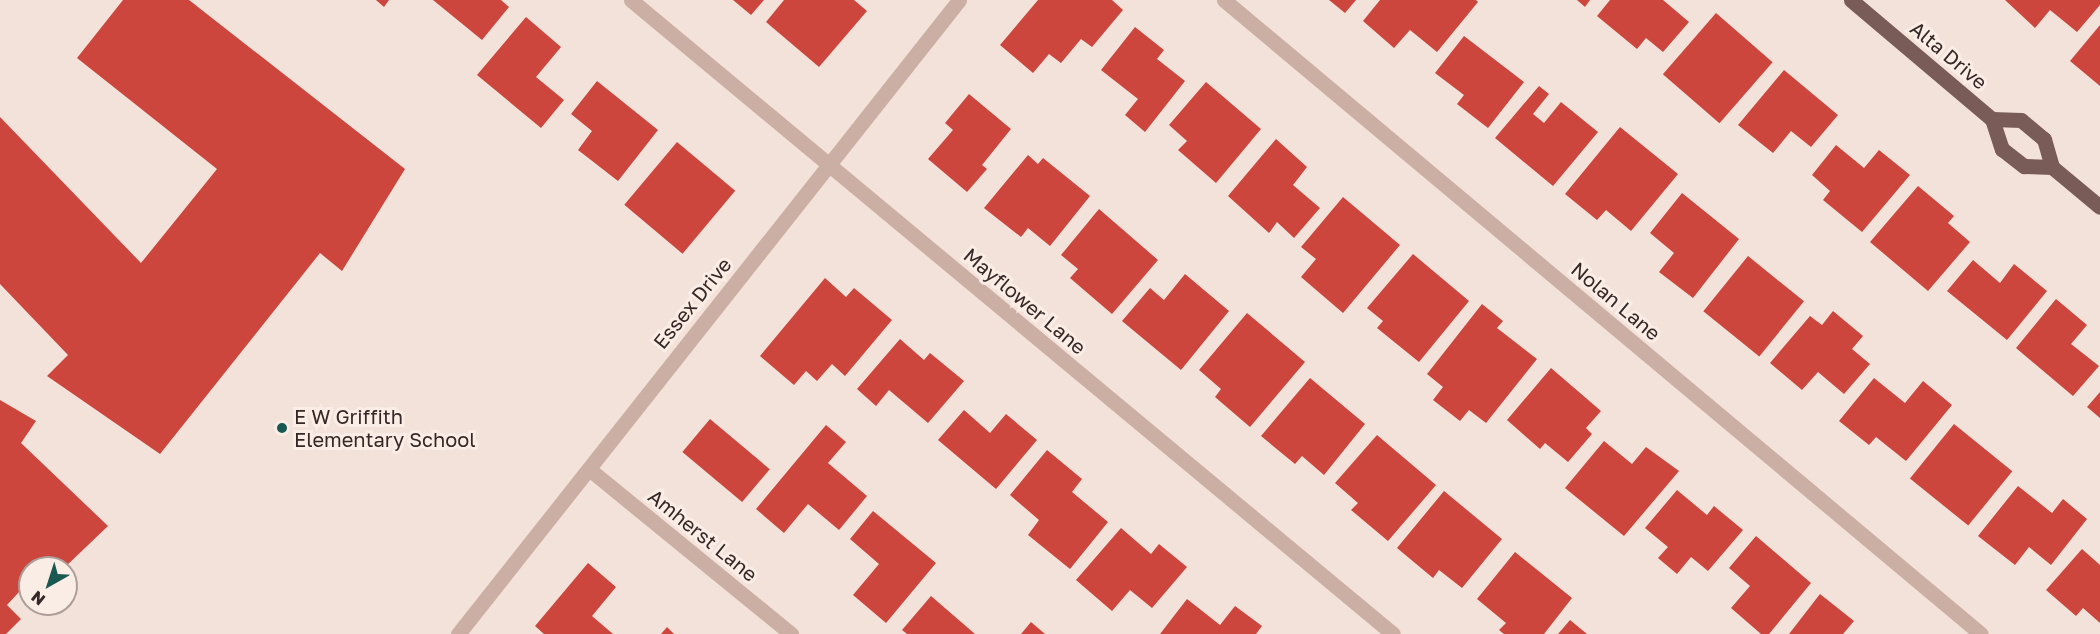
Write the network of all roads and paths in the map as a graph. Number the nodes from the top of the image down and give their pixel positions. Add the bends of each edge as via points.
1 (631, 0) edge
2 (959, 0) edge
3 (1224, 0) edge
4 (1851, 0) edge
5 (1992, 119) junction
6 (829, 165) junction
7 (2052, 167) junction
8 (2100, 207) edge
9 (589, 469) junction
10 (459, 634) edge
11 (791, 634) edge
12 (1393, 634) edge
13 (1981, 634) edge

1 - 6 street, Mayflower Lane
2 - 6 street, Essex Drive
3 - 13 street, Nolan Lane
4 - 5 main road, Alta Drive
5 - 7 main road via 2002,149 2024,166
5 - 7 main road via 2021,120 2044,139
6 - 9 street, Essex Drive
6 - 12 street, Mayflower Lane
7 - 8 main road
9 - 10 street, Essex Drive
9 - 11 street, Amherst Lane

